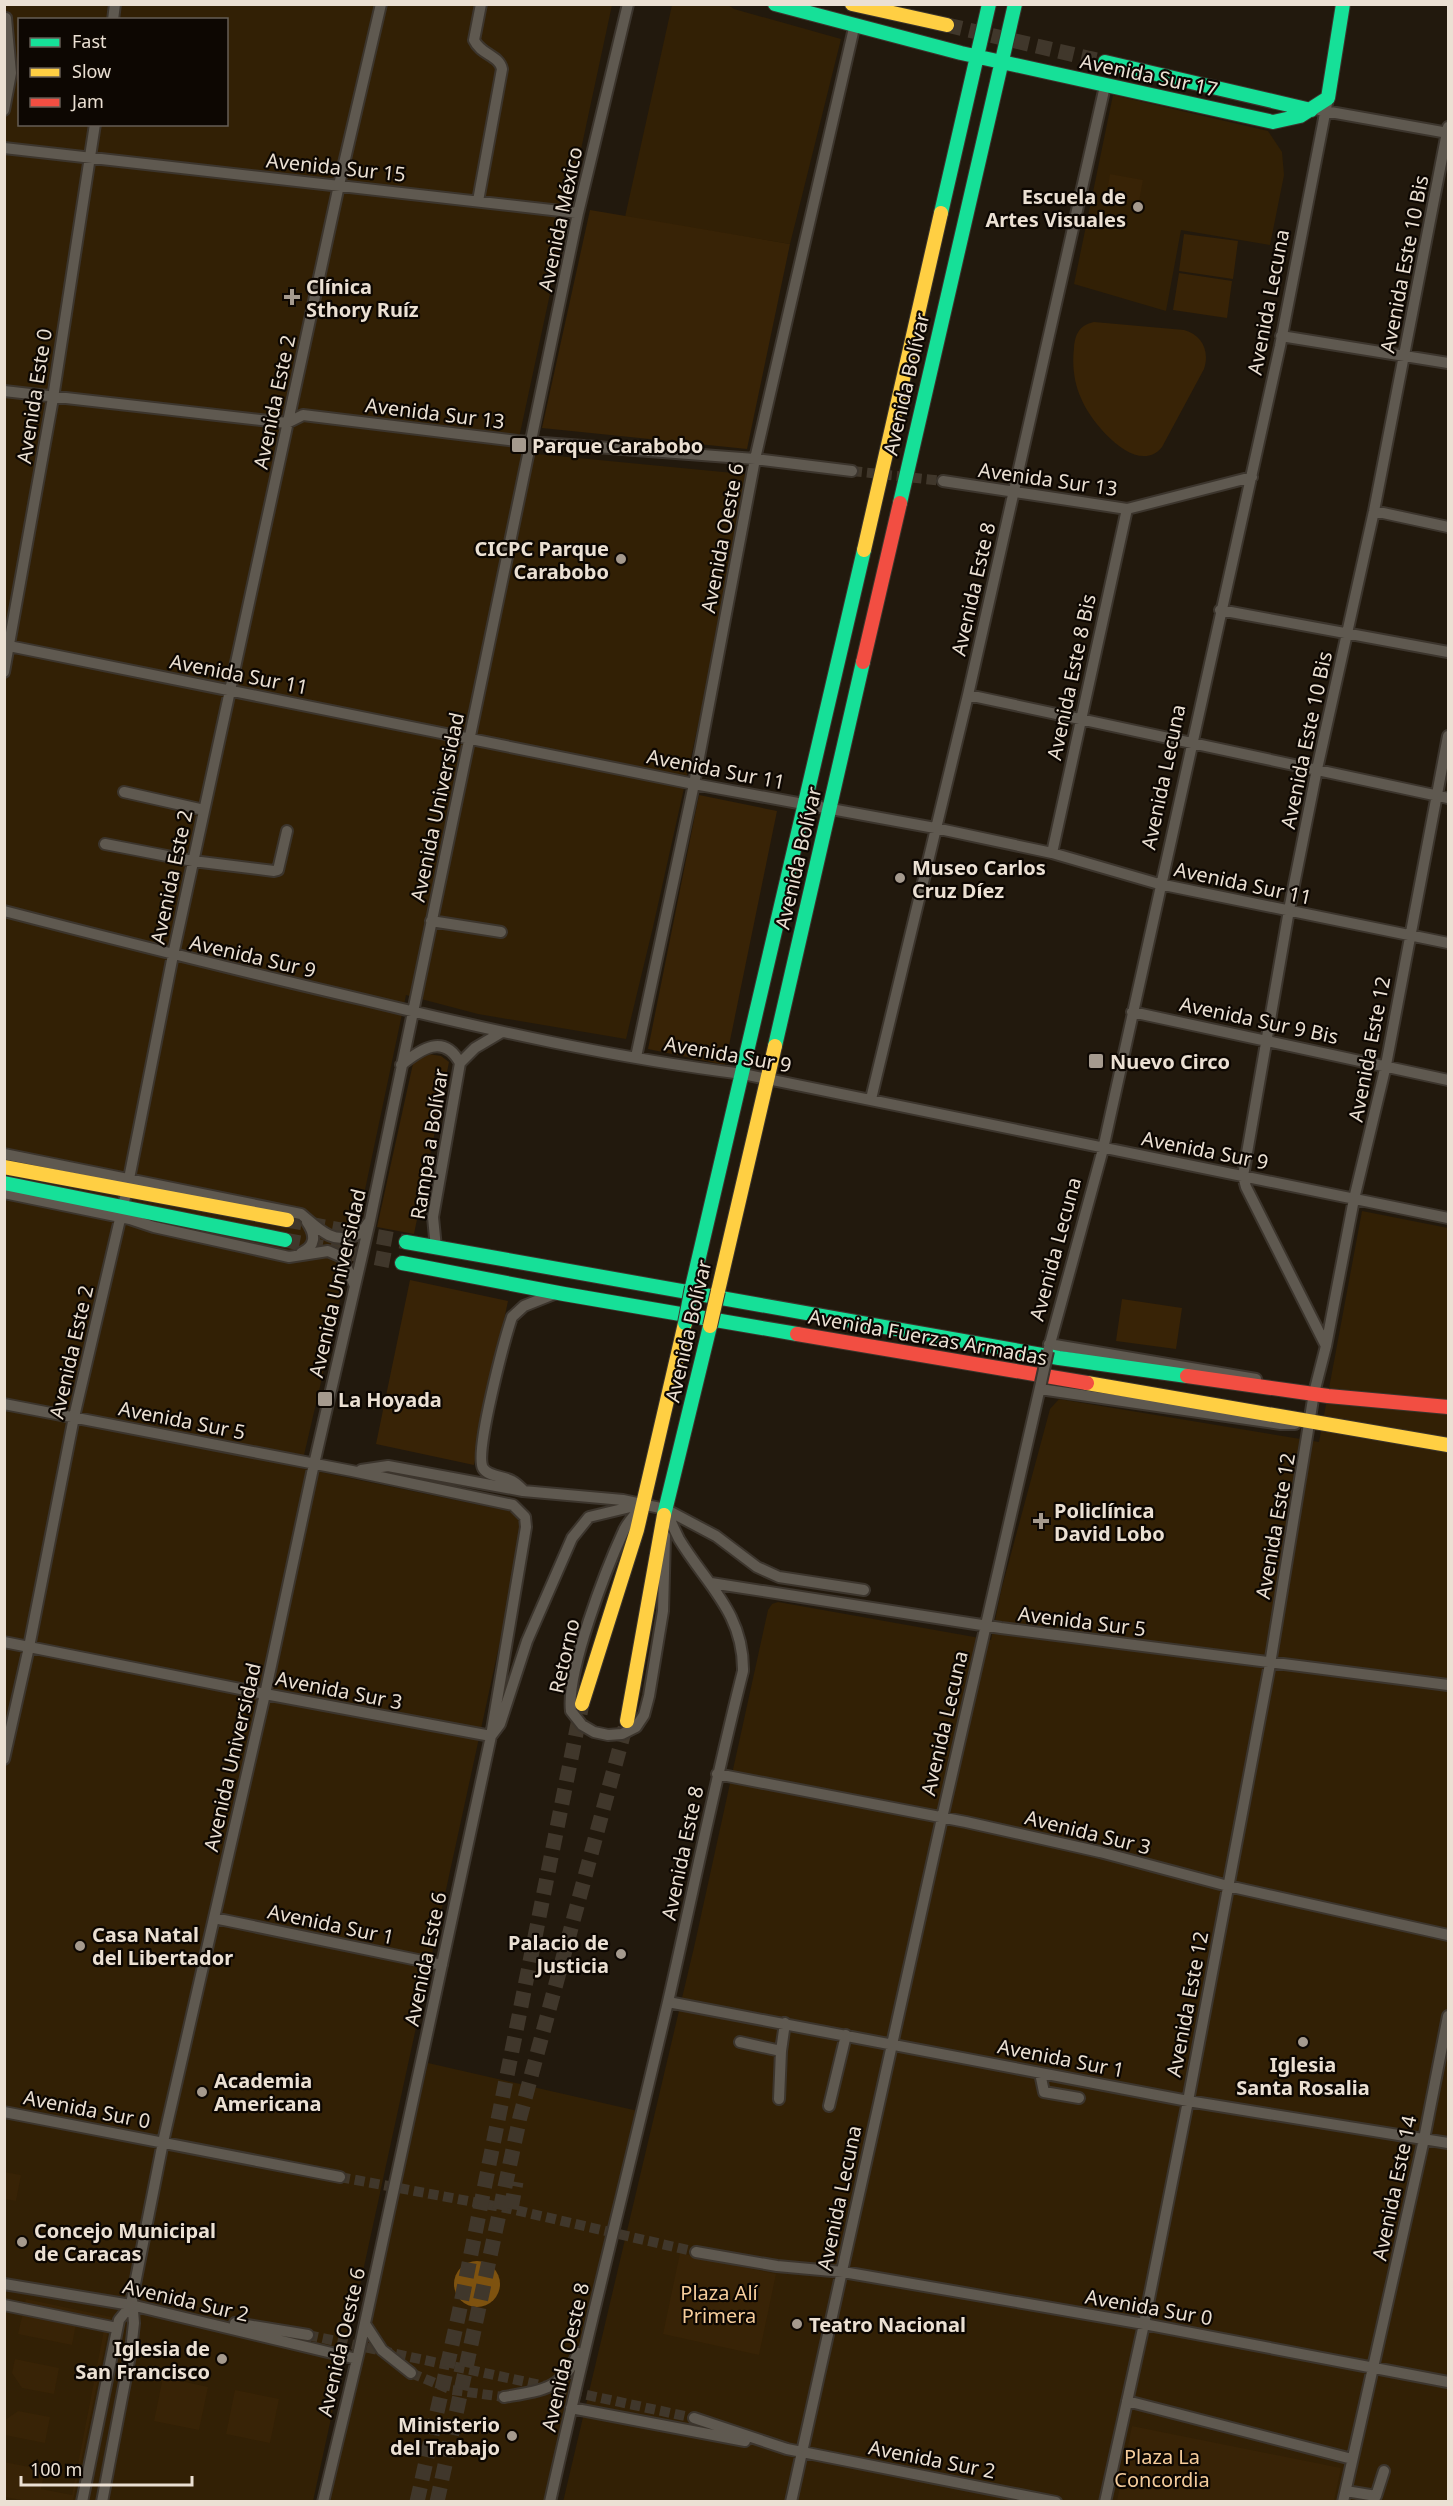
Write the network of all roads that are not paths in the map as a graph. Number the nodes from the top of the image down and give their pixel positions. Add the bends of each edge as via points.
1 (381, 4) edge
2 (481, 4) edge
3 (628, 4) edge
4 (775, 4) edge
5 (852, 4) edge
6 (989, 4) edge
7 (1015, 4) edge
8 (1343, 4) edge
9 (6, 18) dead end
10 (947, 25) tunnel mouth
11 (854, 28) junction
12 (977, 58) junction
13 (1105, 62) tunnel mouth
14 (1002, 63) junction
15 (1105, 86) junction
16 (1290, 105) junction
17 (1321, 106) junction
18 (4, 111) edge
19 (1273, 122) junction
20 (95, 126) edge
21 (1448, 131) edge
22 (4, 148) edge
23 (90, 158) junction
24 (339, 185) junction
25 (478, 201) junction
26 (578, 213) junction
27 (1281, 336) junction
28 (1404, 356) junction
29 (1449, 363) edge
30 (4, 391) edge
31 (53, 398) junction
32 (287, 423) junction
33 (531, 442) junction
34 (755, 459) junction
35 (852, 471) tunnel mouth
36 (1252, 477) junction
37 (943, 481) tunnel mouth
38 (1014, 492) junction
39 (1127, 509) junction
40 (1374, 511) junction
41 (1449, 527) edge
42 (1220, 610) junction
43 (1347, 632) junction
44 (7, 646) edge
45 (1449, 652) edge
46 (4, 672) edge
47 (230, 690) junction
48 (968, 695) junction
49 (1080, 719) junction
50 (1449, 736) edge
51 (470, 739) junction
52 (1191, 743) junction
53 (1317, 769) junction
54 (694, 784) junction
55 (124, 792) dead end
56 (1436, 795) junction
57 (1449, 798) edge
58 (805, 804) junction
59 (830, 809) junction
60 (204, 810) junction
61 (935, 828) junction
62 (287, 831) dead end
63 (105, 844) dead end
64 (1052, 853) junction
65 (193, 861) junction
66 (1159, 884) junction
67 (1289, 910) junction
68 (4, 911) edge
69 (431, 921) junction
70 (501, 932) dead end
71 (1409, 935) junction
72 (1449, 943) edge
73 (173, 955) junction
74 (412, 1011) junction
75 (1132, 1012) junction
76 (502, 1032) junction
77 (1265, 1040) junction
78 (636, 1057) junction
79 (460, 1063) junction
80 (401, 1065) junction
81 (1386, 1065) junction
82 (742, 1074) junction
83 (767, 1079) junction
84 (1449, 1080) edge
85 (872, 1100) junction
86 (1102, 1149) junction
87 (4, 1154) edge
88 (4, 1167) edge
89 (1243, 1176) junction
90 (98, 1179) junction
91 (4, 1183) edge
92 (128, 1184) junction
93 (4, 1193) edge
94 (1354, 1199) junction
95 (94, 1207) junction
96 (122, 1211) junction
97 (372, 1211) junction
98 (301, 1214) junction
99 (1449, 1218) edge
100 (287, 1220) tunnel mouth
101 (285, 1240) tunnel mouth
102 (406, 1242) tunnel mouth
103 (436, 1248) junction
104 (289, 1257) junction
105 (402, 1263) tunnel mouth
106 (355, 1287) junction
107 (564, 1294) junction
108 (1326, 1346) junction
109 (1048, 1347) junction
110 (1041, 1386) junction
111 (1314, 1393) junction
112 (4, 1404) edge
113 (1449, 1407) edge
114 (74, 1417) junction
115 (1311, 1424) junction
116 (1449, 1445) edge
117 (315, 1464) junction
118 (352, 1471) junction
119 (523, 1491) junction
120 (643, 1504) junction
121 (665, 1509) junction
122 (520, 1510) joint
123 (711, 1582) junction
124 (864, 1590) dead end
125 (986, 1626) junction
126 (4, 1642) edge
127 (30, 1647) junction
128 (1270, 1664) junction
129 (1449, 1685) edge
130 (265, 1694) junction
131 (582, 1704) tunnel mouth
132 (627, 1721) tunnel mouth
133 (491, 1736) junction
134 (4, 1759) edge
135 (717, 1774) junction
136 (942, 1818) junction
137 (1228, 1886) junction
138 (214, 1918) junction
139 (1449, 1935) edge
140 (442, 1965) junction
141 (668, 2001) junction
142 (1449, 2016) edge
143 (785, 2024) junction
144 (846, 2036) junction
145 (740, 2042) dead end
146 (892, 2044) junction
147 (781, 2051) junction
148 (1040, 2073) junction
149 (1079, 2098) dead end
150 (780, 2099) dead end
151 (1188, 2101) junction
152 (829, 2106) dead end
153 (4, 2112) edge
154 (1424, 2139) junction
155 (163, 2142) junction
156 (1449, 2144) edge
157 (340, 2177) tunnel mouth
158 (394, 2190) joint
159 (615, 2221) joint
160 (696, 2252) tunnel mouth
161 (843, 2272) junction
162 (4, 2284) edge
163 (4, 2305) edge
164 (131, 2305) junction
165 (590, 2323) junction
166 (365, 2324) junction
167 (1144, 2324) junction
168 (117, 2328) junction
169 (308, 2335) tunnel mouth
170 (357, 2359) junction
171 (1372, 2367) junction
172 (411, 2373) tunnel mouth
173 (1449, 2382) edge
174 (504, 2397) tunnel mouth
175 (1127, 2401) junction
176 (571, 2408) junction
177 (694, 2418) tunnel mouth
178 (787, 2449) junction
179 (801, 2452) junction
180 (1352, 2459) junction
181 (1384, 2471) dead end
182 (1345, 2496) edge
183 (1014, 2498) edge
184 (82, 2502) edge
185 (102, 2502) edge
186 (323, 2502) edge
187 (550, 2502) edge
188 (791, 2502) edge
189 (1056, 2502) edge
190 (1105, 2502) edge

1 - 24 street, Avenida Este 2
2 - 25 street via 474,40 502,69
3 - 26 street, Avenida México
4 - 11 main road, Avenida Sur 17
5 - 10 main road
6 - 12 main road, Avenida Bolívar
7 - 14 main road, Avenida Bolívar
8 - 17 main road, Avenida Lecuna
9 - 18 street via 11,73
11 - 12 main road, Avenida Sur 17
11 - 34 street, Avenida Oeste 6
12 - 14 main road, Avenida Sur 17
12 - 58 main road, Avenida Bolívar
13 - 16 main road, Avenida Sur 17
14 - 15 main road, Avenida Sur 17
14 - 59 main road, Avenida Bolívar
15 - 19 main road, Avenida Sur 17
15 - 38 street, Avenida Este 8
16 - 17 main road, Avenida Sur 17
16 - 19 main road
17 - 19 main road, Avenida Sur 17 via 1289,120
17 - 21 street, Avenida Sur 17
17 - 27 street, Avenida Lecuna
20 - 23 street, Avenida Este 0
21 - 28 street, Avenida Este 10 Bis
22 - 23 street, Avenida Sur 15
23 - 24 street, Avenida Sur 15
23 - 31 street, Avenida Este 0
24 - 25 street, Avenida Sur 15
24 - 32 street, Avenida Este 2
25 - 26 street, Avenida Sur 15
26 - 33 street, Avenida México
27 - 28 street
27 - 36 street, Avenida Lecuna
28 - 29 street
28 - 40 street, Avenida Este 10 Bis
30 - 31 street, Avenida Sur 13
31 - 32 street, Avenida Sur 13
31 - 44 street, Avenida Este 0
32 - 33 street, Avenida Sur 13 via 303,415
32 - 47 street, Avenida Este 2
33 - 34 street, Avenida Sur 13
33 - 51 street, Avenida Universidad
34 - 35 street, Avenida Sur 13
34 - 54 street, Avenida Oeste 6
36 - 39 street, Avenida Sur 13
36 - 42 street, Avenida Lecuna
37 - 38 street, Avenida Sur 13
38 - 39 street, Avenida Sur 13
38 - 48 street, Avenida Este 8
39 - 49 street, Avenida Este 8 Bis
40 - 41 street
40 - 43 street, Avenida Este 10 Bis
42 - 43 street
42 - 52 street, Avenida Lecuna
43 - 45 street
43 - 53 street, Avenida Este 10 Bis
44 - 46 street, Avenida Este 0
44 - 47 street, Avenida Sur 11
47 - 51 street, Avenida Sur 11
47 - 60 street, Avenida Este 2
48 - 49 street
48 - 61 street, Avenida Este 8
49 - 52 street
49 - 64 street, Avenida Este 8 Bis
50 - 56 street, Avenida Este 12
51 - 54 street, Avenida Sur 11
51 - 69 street, Avenida Universidad
52 - 53 street
52 - 66 street, Avenida Lecuna
53 - 56 street
53 - 67 street, Avenida Este 10 Bis
54 - 58 street, Avenida Sur 11
54 - 78 street, Avenida Oeste 6
55 - 60 street
56 - 57 street
56 - 71 street, Avenida Este 12
58 - 59 street, Avenida Sur 11
58 - 82 main road, Avenida Bolívar
59 - 61 street, Avenida Sur 11
59 - 83 main road, Avenida Bolívar
60 - 65 street, Avenida Este 2
61 - 64 street, Avenida Sur 11
61 - 85 street, Avenida Este 8
62 - 65 street via 278,870 274,872
63 - 65 street
64 - 66 street, Avenida Sur 11
65 - 73 street, Avenida Este 2
66 - 67 street, Avenida Sur 11
66 - 75 street, Avenida Lecuna
67 - 71 street, Avenida Sur 11
67 - 77 street, Avenida Este 10 Bis
68 - 73 street, Avenida Sur 9
69 - 70 street
69 - 74 street, Avenida Universidad
71 - 72 street, Avenida Sur 11
71 - 81 street, Avenida Este 12
73 - 74 street, Avenida Sur 9
73 - 92 street, Avenida Este 2
74 - 76 street, Avenida Sur 9
74 - 80 street, Avenida Universidad
75 - 77 street, Avenida Sur 9 Bis
75 - 86 street, Avenida Lecuna
76 - 78 street, Avenida Sur 9
76 - 79 street, Rampa a Bolívar via 475,1048
77 - 81 street, Avenida Sur 9 Bis
77 - 89 street, Avenida Este 10 Bis
78 - 82 street, Avenida Sur 9
79 - 80 street via 450,1050 435,1046
79 - 103 street, Rampa a Bolívar via 433,1217
80 - 97 street, Avenida Universidad
81 - 84 street, Avenida Sur 9 Bis
81 - 94 street, Avenida Este 12
82 - 83 street, Avenida Sur 9
82 - 120 main road, Avenida Bolívar, bridge
83 - 85 street, Avenida Sur 9
83 - 121 main road, Avenida Bolívar, bridge
85 - 86 street, Avenida Sur 9
86 - 89 street, Avenida Sur 9
86 - 109 street, Avenida Lecuna
87 - 90 street
88 - 90 main road
89 - 94 street, Avenida Sur 9
89 - 108 street
90 - 92 main road
91 - 95 main road
92 - 96 street, Avenida Este 2
92 - 98 street via 163,1186
92 - 100 main road
93 - 95 street
94 - 99 street, Avenida Sur 9
94 - 108 street, Avenida Este 12
95 - 96 main road
96 - 101 main road
96 - 104 street via 154,1227
96 - 114 street, Avenida Este 2
97 - 98 street via 366,1228 337,1239
97 - 106 street, Avenida Universidad
98 - 104 street via 313,1232 313,1241 306,1251
102 - 103 main road, Avenida Fuerzas Armadas
103 - 111 main road, Avenida Fuerzas Armadas via 1013,1350
104 - 106 street via 335,1253 342,1257
105 - 107 main road, Avenida Fuerzas Armadas
106 - 117 street, Avenida Universidad
107 - 115 main road, Avenida Fuerzas Armadas
107 - 119 street via 534,1300 512,1317 485,1423 480,1454 483,1468 513,1481
108 - 111 street, Avenida Este 12
109 - 110 street, Avenida Lecuna, bridge
109 - 111 street via 1298,1386
110 - 115 street via 1281,1424
110 - 125 street, Avenida Lecuna
111 - 113 main road, Avenida Fuerzas Armadas
111 - 115 street, Avenida Este 12
112 - 114 street, Avenida Sur 5
114 - 117 street, Avenida Sur 5
114 - 127 street, Avenida Este 2
115 - 116 main road, Avenida Fuerzas Armadas
115 - 128 street, Avenida Este 12
117 - 118 street, Avenida Sur 5
117 - 130 street, Avenida Universidad
118 - 119 street, Avenida Sur 5 via 388,1466
118 - 122 street, Avenida Sur 5 via 513,1505
119 - 120 street, Avenida Sur 5
120 - 121 street, Avenida Sur 5
120 - 121 street, Retorno via 625,1528 597,1599 571,1684 571,1711 594,1732 622,1734 636,1727 644,1715 663,1611
120 - 131 main road, Avenida Bolívar
120 - 133 street, Avenida Este 6 via 589,1517 572,1538 527,1641 500,1724
121 - 123 street, Avenida Este 8 via 680,1540
121 - 124 street, Avenida Sur 5 via 716,1536 772,1575
121 - 132 main road, Avenida Bolívar
122 - 133 street, Avenida Este 6 via 525,1517 526,1535
123 - 125 street, Avenida Sur 5
123 - 135 street, Avenida Este 8 via 734,1620 743,1651 743,1671
125 - 128 street, Avenida Sur 5
125 - 136 street, Avenida Lecuna
126 - 127 street, Avenida Sur 3
127 - 130 street, Avenida Sur 3
127 - 134 street, Avenida Este 2
128 - 129 street, Avenida Sur 5
128 - 137 street, Avenida Este 12
130 - 133 street, Avenida Sur 3
130 - 138 street, Avenida Universidad
133 - 140 street, Avenida Este 6
135 - 136 street, Avenida Sur 3
135 - 141 street, Avenida Este 8
136 - 137 street, Avenida Sur 3 via 1100,1852
136 - 146 street, Avenida Lecuna
137 - 139 street, Avenida Sur 3
137 - 151 street, Avenida Este 12
138 - 140 street, Avenida Sur 1
138 - 155 street, Avenida Universidad
140 - 158 street, Avenida Este 6
141 - 143 street, Avenida Sur 1
141 - 159 street, Avenida Este 8
142 - 154 street, Avenida Este 14
143 - 144 street, Avenida Sur 1
143 - 147 street
144 - 146 street, Avenida Sur 1
144 - 152 street
145 - 147 street
146 - 148 street, Avenida Sur 1
146 - 161 street, Avenida Lecuna
147 - 150 street
148 - 149 street via 1044,2092
148 - 151 street, Avenida Sur 1
151 - 154 street, Avenida Sur 1
151 - 167 street, Avenida Este 12
153 - 155 street, Avenida Sur 0
154 - 156 street, Avenida Sur 1
154 - 171 street, Avenida Este 14
155 - 157 street, Avenida Sur 0
155 - 164 street, Avenida Universidad
158 - 166 street, Avenida Oeste 6
159 - 165 street, Avenida Oeste 8
160 - 161 street, Avenida Sur 0
161 - 167 street, Avenida Sur 0
161 - 179 street, Avenida Lecuna
162 - 164 street, Avenida Sur 2
163 - 168 street
164 - 168 street, Avenida Universidad
164 - 169 street
164 - 170 street, Avenida Sur 2
164 - 185 street, Avenida Universidad via 131,2350
165 - 174 street via 572,2366 560,2381 542,2390
165 - 176 street, Avenida Oeste 8
166 - 170 street, Avenida Oeste 6
166 - 172 street via 382,2350
167 - 171 street, Avenida Sur 0
167 - 175 street, Avenida Este 12
168 - 184 street, Avenida Universidad
170 - 186 street, Avenida Oeste 6
171 - 173 street, Avenida Sur 0
171 - 180 street, Avenida Este 14
175 - 180 street
175 - 190 street, Avenida Este 12
176 - 178 street
176 - 187 street, Avenida Oeste 8
177 - 178 street
178 - 179 street, Avenida Sur 2
179 - 183 street, Avenida Sur 2
179 - 188 street, Avenida Lecuna
180 - 182 street, Avenida Este 14
181 - 182 street via 1376,2496
183 - 189 street, Avenida Sur 2

